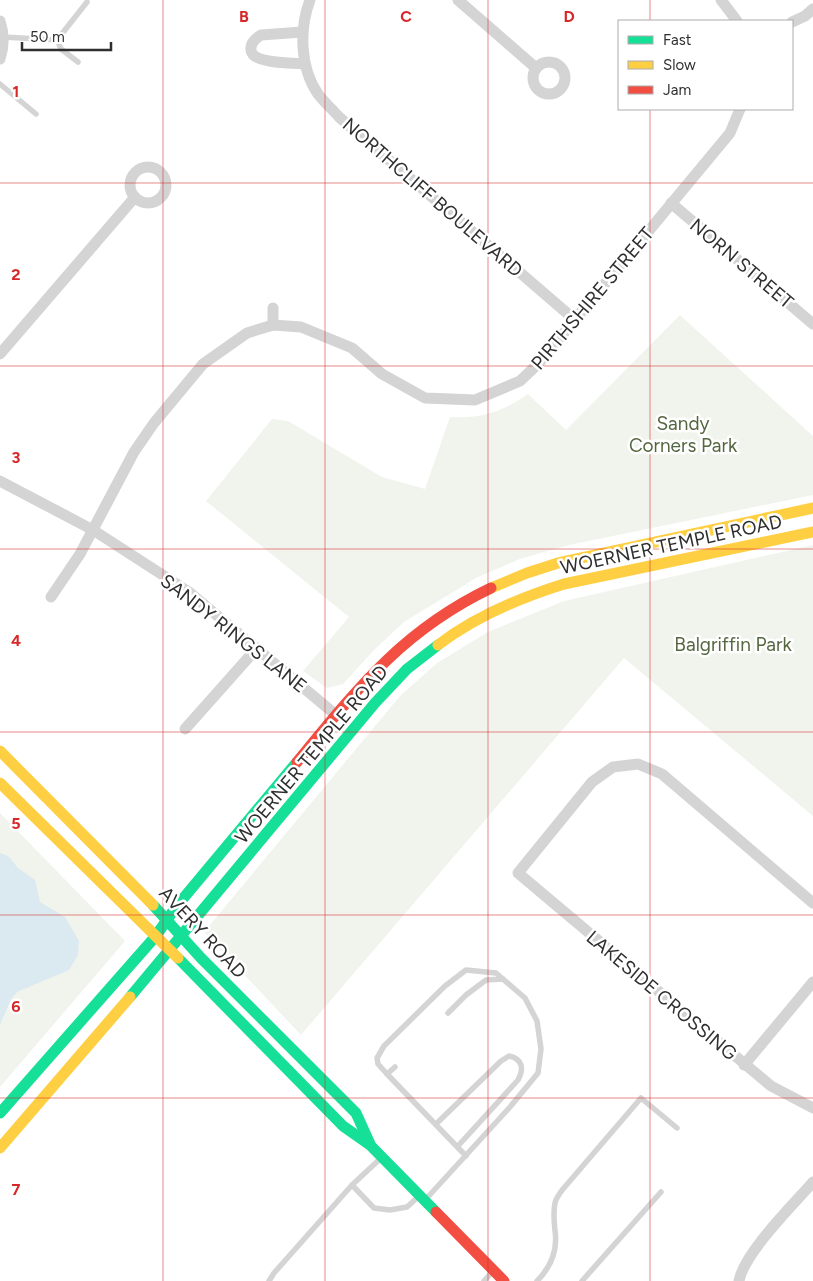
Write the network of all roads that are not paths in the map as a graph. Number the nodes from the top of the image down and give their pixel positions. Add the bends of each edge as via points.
1 (310, 0) edge
2 (458, 0) edge
3 (721, 0) edge
4 (87, 2) dead end
5 (813, 9) edge
6 (736, 20) edge
7 (0, 21) edge
8 (793, 22) edge
9 (302, 32) junction
10 (3, 37) junction
11 (57, 40) junction
12 (0, 59) edge
13 (78, 62) dead end
14 (305, 64) junction
15 (536, 68) dead end
16 (0, 84) edge
17 (740, 110) edge
18 (36, 114) dead end
19 (135, 198) dead end
20 (671, 203) junction
21 (273, 308) dead end
22 (575, 320) junction
23 (813, 324) edge
24 (273, 325) junction
25 (0, 354) edge
26 (0, 480) edge
27 (813, 508) edge
28 (93, 530) junction
29 (813, 532) edge
30 (51, 597) dead end
31 (257, 648) junction
32 (336, 715) junction
33 (185, 729) dead end
34 (0, 751) edge
35 (0, 783) edge
36 (813, 903) edge
37 (167, 920) junction
38 (182, 935) junction
39 (155, 937) junction
40 (170, 951) junction
41 (503, 979) junction
42 (813, 982) edge
43 (448, 1013) dead end
44 (744, 1065) junction
45 (395, 1066) dead end
46 (388, 1074) junction
47 (813, 1108) edge
48 (0, 1113) edge
49 (436, 1124) junction
50 (677, 1128) dead end
51 (370, 1145) junction
52 (458, 1146) junction
53 (0, 1148) edge
54 (466, 1156) junction
55 (382, 1157) junction
56 (813, 1182) edge
57 (352, 1185) junction
58 (661, 1192) dead end
59 (422, 1198) junction
60 (494, 1271) junction
61 (269, 1281) edge
62 (484, 1281) edge
63 (504, 1281) edge
64 (537, 1281) edge
65 (582, 1281) edge
66 (739, 1281) edge

1 - 9 street, NORTHCLIFF BOULEVARD
2 - 15 street
3 - 6 street
4 - 11 lane
5 - 8 street
7 - 10 street
9 - 14 street, NORTHCLIFF BOULEVARD
9 - 14 street via 261,35 251,45 250,51 260,60
10 - 11 lane
10 - 12 street
11 - 13 lane via 60,48
14 - 22 street, NORTHCLIFF BOULEVARD via 317,93 339,117
16 - 18 lane
17 - 20 street, PIRTHSHIRE STREET via 730,133
19 - 25 street
20 - 22 street, PIRTHSHIRE STREET
20 - 23 street, NORN STREET
21 - 24 street
22 - 24 street, PIRTHSHIRE STREET via 520,381 475,400 425,398 382,374 352,348 302,327
24 - 28 street, PIRTHSHIRE STREET via 247,333 203,364 134,452
26 - 28 street, SANDY RINGS LANE
27 - 32 main road, WOERNER TEMPLE ROAD via 558,563 484,590 416,632 385,660
28 - 30 street, PIRTHSHIRE STREET
28 - 31 street, SANDY RINGS LANE via 189,592
29 - 38 main road, WOERNER TEMPLE ROAD via 541,590 461,628 406,670 375,703
31 - 32 street, SANDY RINGS LANE
31 - 33 street
32 - 37 main road, WOERNER TEMPLE ROAD
34 - 37 main road, AVERY ROAD
35 - 39 main road, AVERY ROAD
36 - 44 street, LAKESIDE CROSSING via 662,774 638,764 613,767 592,782 518,873
37 - 38 main road, AVERY ROAD
37 - 39 main road, WOERNER TEMPLE ROAD
38 - 40 main road, WOERNER TEMPLE ROAD
38 - 51 main road, AVERY ROAD via 356,1113
39 - 40 main road, AVERY ROAD
39 - 48 main road, WOERNER TEMPLE ROAD
40 - 51 main road, AVERY ROAD via 343,1126
40 - 53 main road, WOERNER TEMPLE ROAD
41 - 43 lane via 486,980
41 - 46 lane via 496,974 466,970 445,986 384,1046 377,1058 378,1064
41 - 54 lane via 525,998 537,1021 541,1049 538,1073
42 - 44 street
44 - 47 street, LAKESIDE CROSSING via 771,1086
45 - 46 lane
46 - 49 lane
49 - 52 lane
49 - 52 lane via 501,1061 509,1056 521,1063 522,1072 518,1080
50 - 64 lane via 641,1098 555,1200 556,1250 552,1262
51 - 55 main road, AVERY ROAD
52 - 54 lane
54 - 59 lane
55 - 57 lane
55 - 59 main road, AVERY ROAD
56 - 66 street via 755,1249 742,1268
57 - 59 lane via 374,1208 407,1207
57 - 61 lane
58 - 65 lane
59 - 60 main road, AVERY ROAD
60 - 62 lane
60 - 63 main road, AVERY ROAD

